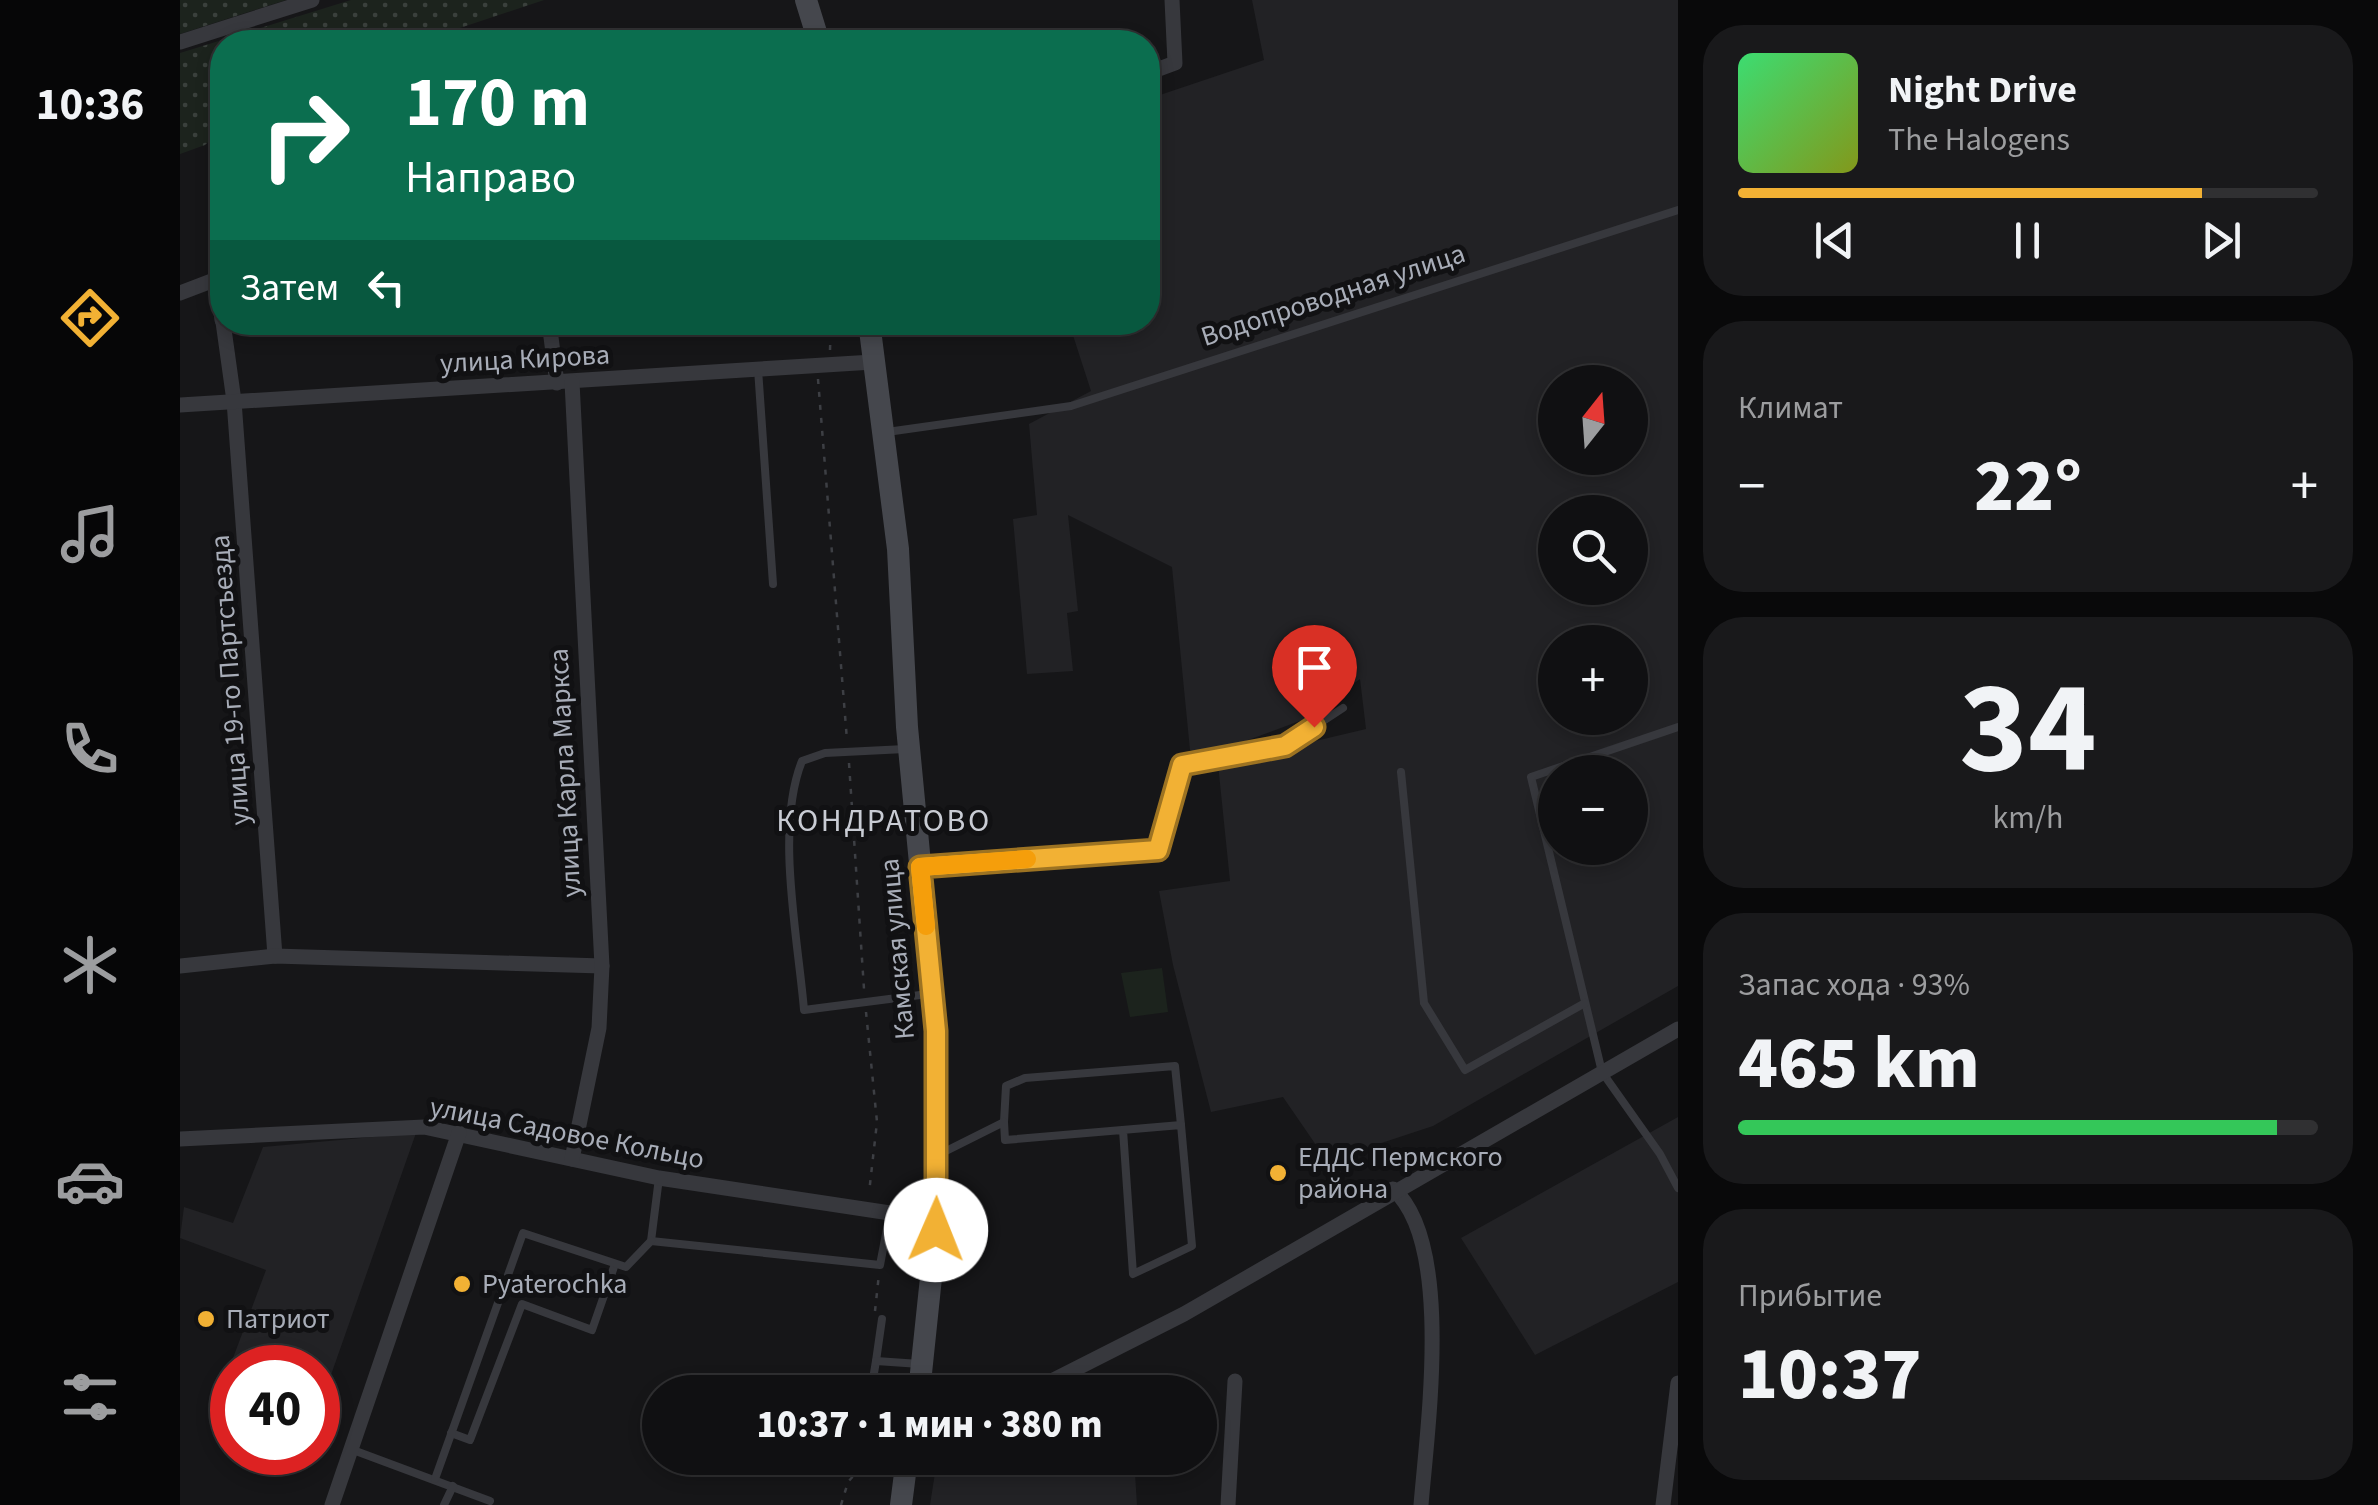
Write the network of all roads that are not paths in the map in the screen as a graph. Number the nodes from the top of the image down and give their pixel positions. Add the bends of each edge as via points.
1 (312, 0) edge
2 (806, 0) edge
3 (1172, 0) edge
4 (218, 30) edge
5 (815, 30) edge
6 (210, 32) edge
7 (180, 42) edge
8 (1160, 69) edge
9 (1678, 210) edge
10 (210, 282) edge
11 (180, 294) edge
12 (225, 335) edge
13 (552, 335) edge
14 (870, 335) edge
15 (873, 362) junction
16 (758, 369) junction
17 (564, 382) junction
18 (234, 401) junction
19 (180, 405) edge
20 (882, 433) junction
21 (773, 584) dead end
22 (1343, 708) dead end
23 (1678, 726) edge
24 (909, 748) junction
25 (1401, 772) dead end
26 (920, 867) junction
27 (275, 956) junction
28 (180, 966) edge
29 (602, 966) junction
30 (932, 994) junction
31 (1585, 1003) junction
32 (1678, 1028) edge
33 (1602, 1072) junction
34 (1004, 1122) junction
35 (1181, 1125) junction
36 (1123, 1130) junction
37 (459, 1133) junction
38 (180, 1139) edge
39 (938, 1155) junction
40 (572, 1160) junction
41 (659, 1178) junction
42 (1678, 1188) edge
43 (1393, 1189) junction
44 (890, 1213) junction
45 (936, 1230) junction
46 (652, 1241) junction
47 (615, 1264) junction
48 (882, 1319) road end
49 (876, 1360) junction
50 (924, 1364) junction
51 (874, 1375) edge
52 (922, 1375) edge
53 (1064, 1375) edge
54 (1236, 1381) dead end
55 (1678, 1382) edge
56 (1676, 1408) edge
57 (451, 1433) junction
58 (353, 1450) junction
59 (904, 1475) edge
60 (435, 1479) junction
61 (453, 1486) junction
62 (490, 1501) dead end
63 (332, 1505) edge
64 (444, 1505) edge
65 (900, 1505) edge
66 (1228, 1505) edge
67 (1421, 1505) edge
68 (1663, 1505) edge

1 - 4 street
2 - 5 street
3 - 8 street via 1175,63
6 - 7 street
9 - 20 lane, Водопроводная улица via 1071,406
10 - 11 street
12 - 18 street, улица 19-го Партсъезда
13 - 17 street, улица Карла Маркса
14 - 15 street, Камская улица
15 - 16 street, улица Кирова
15 - 20 street, Камская улица
16 - 17 street, улица Кирова
16 - 21 lane
17 - 18 street, улица Кирова
17 - 29 street, улица Карла Маркса
18 - 19 street, улица Кирова
18 - 27 street, улица 19-го Партсъезда
20 - 24 street, Камская улица via 898,549
22 - 26 lane via 1285,746 1182,765 1158,850
23 - 31 lane via 1532,777
24 - 26 street, Камская улица
24 - 30 lane via 802,761 791,802 791,840 804,1010
25 - 31 lane via 1424,1003 1465,1070
26 - 30 street, Камская улица
27 - 28 street
27 - 29 street
29 - 40 street, улица Карла Маркса via 599,1028
30 - 39 street, Камская улица
31 - 33 lane
32 - 33 street
33 - 42 lane
33 - 43 street
34 - 35 lane via 1006,1086 1024,1078 1174,1066
34 - 36 lane via 1005,1140
34 - 39 lane
35 - 36 lane
35 - 36 lane via 1192,1246 1133,1274
37 - 38 street, улица Садовое Кольцо via 424,1127
37 - 40 street, улица Садовое Кольцо
37 - 58 street
39 - 45 street, Камская улица
40 - 41 street, улица Садовое Кольцо
41 - 44 street, улица Садовое Кольцо
41 - 46 lane
43 - 53 street via 1184,1314
43 - 67 street via 1426,1253 1433,1336
44 - 45 street, улица Садовое Кольцо via 906,1227
44 - 46 lane via 880,1265
45 - 50 street, Камская улица
46 - 47 lane via 626,1268
47 - 57 lane via 522,1233
47 - 57 lane via 592,1330 522,1304 470,1440
48 - 49 lane
49 - 50 lane
49 - 51 lane
50 - 52 street, Камская улица
54 - 66 street
55 - 56 street
56 - 68 street
57 - 60 lane
58 - 60 lane
58 - 63 street
59 - 65 street
60 - 61 lane
61 - 62 lane
61 - 64 lane

